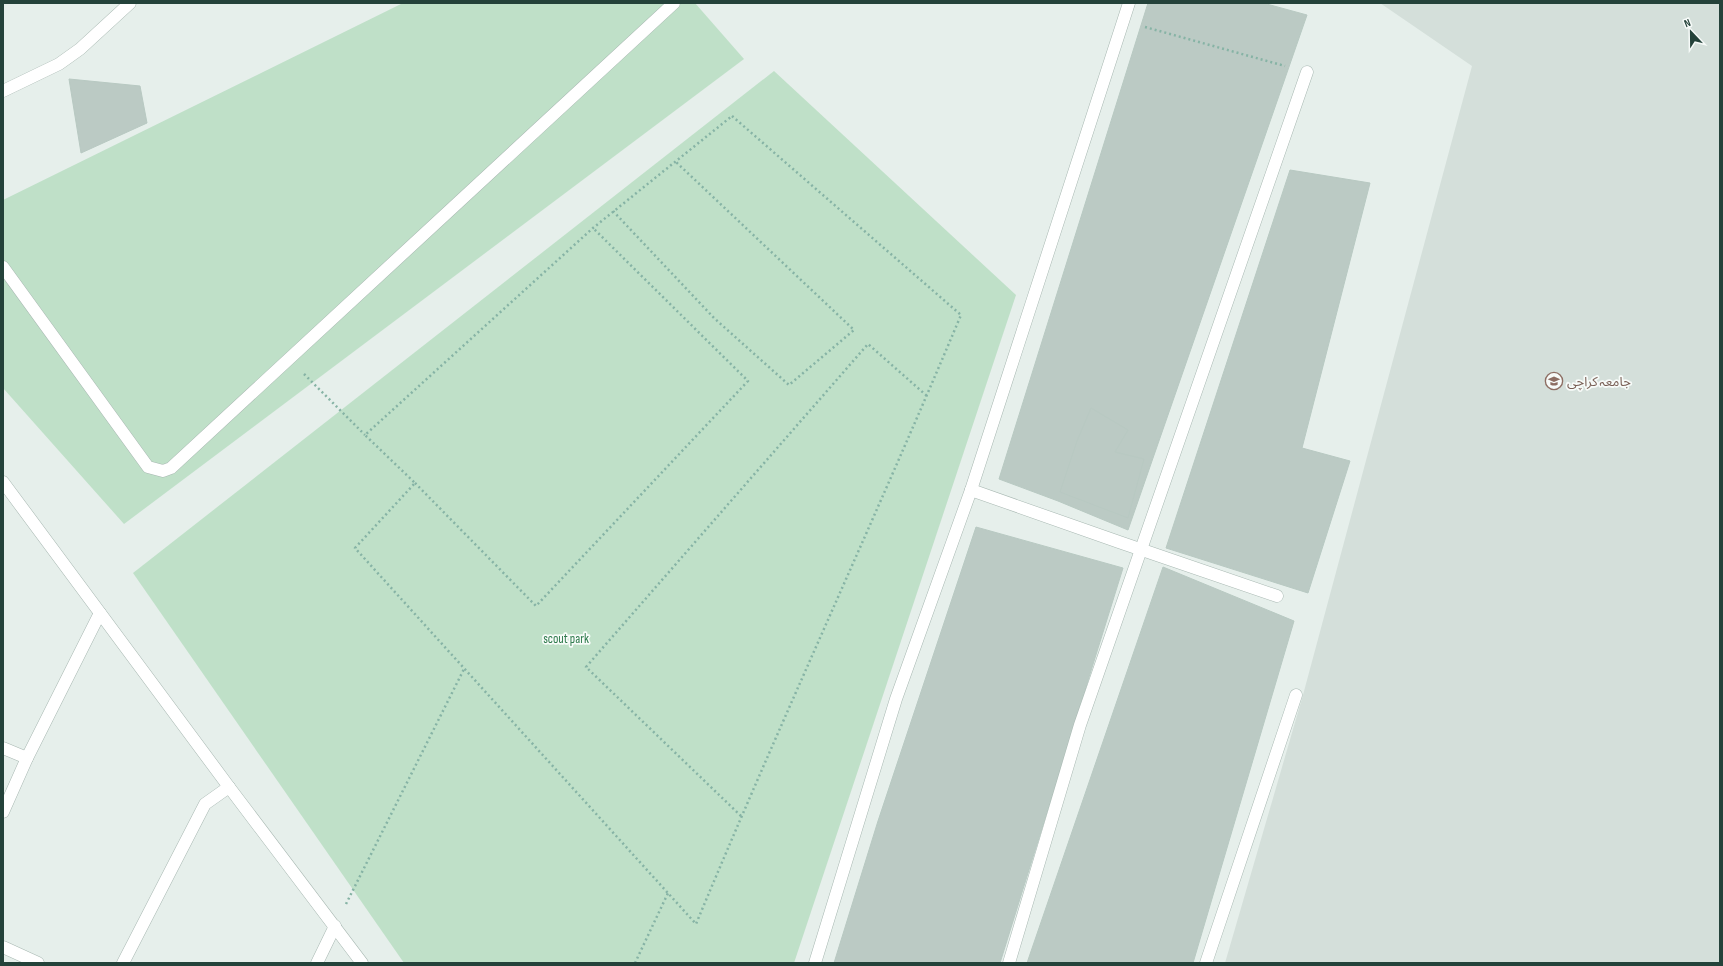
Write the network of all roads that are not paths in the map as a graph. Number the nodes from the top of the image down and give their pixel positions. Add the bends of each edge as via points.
1 (130, 3) edge
2 (674, 3) edge
3 (1129, 3) edge
4 (1307, 72) road end
5 (3, 91) edge
6 (3, 267) edge
7 (3, 482) edge
8 (971, 490) junction
9 (1141, 550) junction
10 (1277, 596) dead end
11 (100, 613) junction
12 (1296, 695) dead end
13 (3, 748) edge
14 (27, 758) junction
15 (229, 787) junction
16 (3, 812) edge
17 (335, 926) junction
18 (3, 948) edge
19 (38, 963) edge
20 (123, 963) edge
21 (317, 963) edge
22 (362, 963) edge
23 (815, 963) edge
24 (1009, 963) edge
25 (1206, 963) edge

1 - 5 street via 80,49 59,64
2 - 6 street via 171,468 163,471 148,467
3 - 8 street
4 - 9 street
7 - 11 street
8 - 9 street
8 - 23 street via 896,699
9 - 10 street
9 - 24 street via 1080,725
11 - 14 street
11 - 15 street
12 - 25 street
13 - 14 street
14 - 16 street
15 - 17 street
15 - 20 street via 205,804
17 - 21 street
17 - 22 street
18 - 19 street

